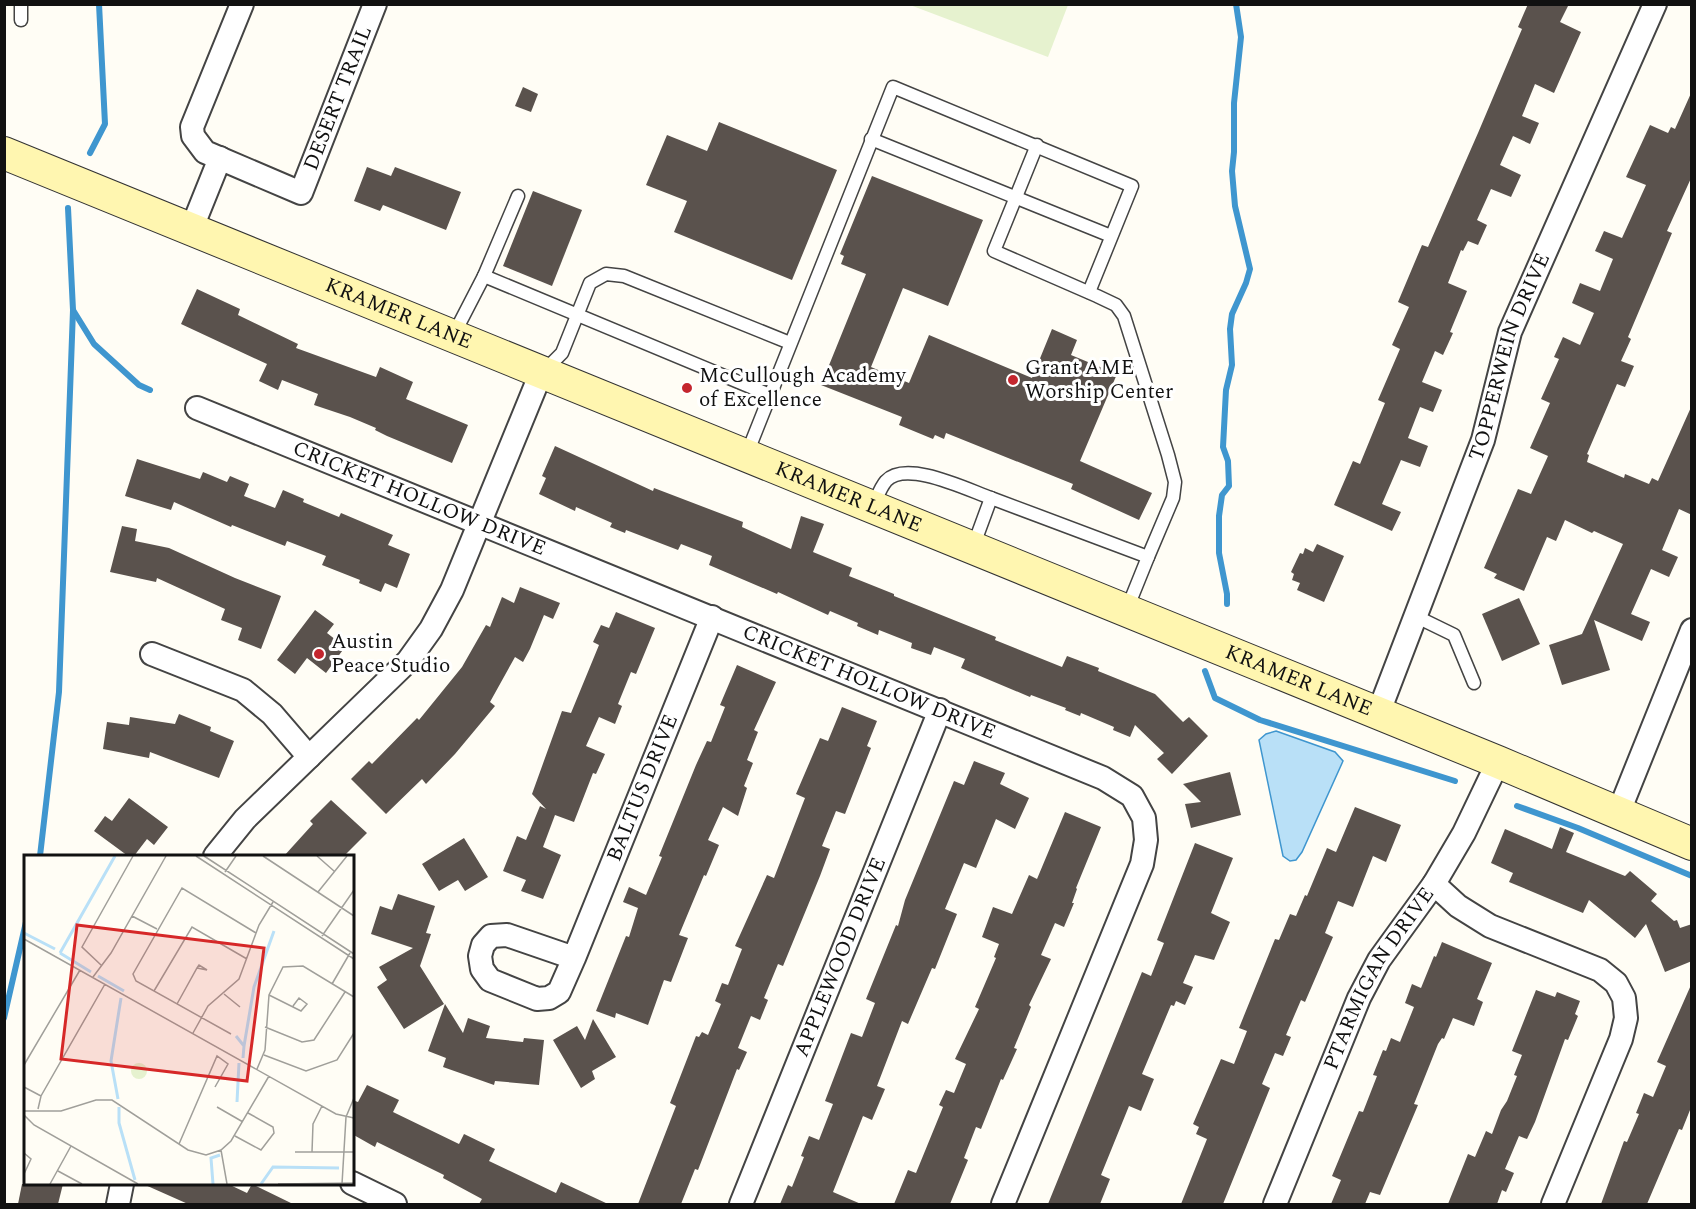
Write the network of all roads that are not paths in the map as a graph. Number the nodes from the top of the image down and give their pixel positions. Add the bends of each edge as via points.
1 (21, 4) edge
2 (242, 4) edge
3 (375, 4) edge
4 (1655, 4) edge
5 (21, 20) dead end
6 (871, 139) junction
7 (1037, 145) junction
8 (4, 153) edge
9 (220, 158) junction
10 (518, 196) dead end
11 (1015, 198) junction
12 (191, 230) junction
13 (1111, 236) junction
14 (484, 276) junction
15 (1089, 292) junction
16 (578, 315) junction
17 (452, 337) junction
18 (790, 343) junction
19 (541, 374) junction
20 (770, 395) junction
21 (197, 408) dead end
22 (746, 456) junction
23 (992, 498) junction
24 (872, 508) junction
25 (479, 523) junction
26 (972, 549) junction
27 (1148, 557) junction
28 (1126, 611) junction
29 (1415, 616) junction
30 (712, 617) junction
31 (1692, 630) edge
32 (152, 654) dead end
33 (1474, 683) dead end
34 (940, 710) junction
35 (1378, 714) junction
36 (309, 757) junction
37 (1498, 762) junction
38 (1618, 814) junction
39 (1692, 844) edge
40 (216, 855) edge
41 (1434, 884) junction
42 (574, 958) dead end
43 (354, 1184) edge
44 (122, 1185) edge
45 (118, 1204) edge
46 (395, 1204) edge
47 (741, 1204) edge
48 (1003, 1204) edge
49 (1275, 1204) edge
50 (1553, 1204) edge

1 - 5 lane
2 - 9 street via 192,127 199,146
3 - 9 street, DESERT TRAIL via 301,193
4 - 29 street, TOPPERWEIN DRIVE via 1510,332 1483,440
6 - 7 lane via 893,87
6 - 11 lane
6 - 18 lane
7 - 11 lane
7 - 13 lane via 1132,186
8 - 12 street, KRAMER LANE
9 - 12 street
10 - 14 lane
11 - 13 lane
11 - 15 lane via 994,251
12 - 17 street, KRAMER LANE
13 - 15 lane
14 - 16 lane
14 - 17 lane
15 - 27 lane via 1116,305 1124,316 1173,473 1173,498
16 - 18 lane via 590,283 606,274 624,276
16 - 19 lane via 562,353
16 - 20 lane
17 - 19 street, KRAMER LANE
18 - 20 lane
19 - 22 street, KRAMER LANE
19 - 25 street
20 - 22 lane
21 - 25 street, CRICKET HOLLOW DRIVE
22 - 24 street, KRAMER LANE
23 - 24 lane via 918,473 901,473 887,480
23 - 26 lane
23 - 27 lane
24 - 26 street, KRAMER LANE
25 - 30 street, CRICKET HOLLOW DRIVE
25 - 36 street via 452,590 408,661
26 - 28 street, KRAMER LANE
27 - 28 lane
28 - 35 street, KRAMER LANE
29 - 33 lane via 1454,635
29 - 35 street, TOPPERWEIN DRIVE
30 - 34 street, CRICKET HOLLOW DRIVE
30 - 42 street, BALTUS DRIVE
31 - 38 street
32 - 36 street via 243,690 272,714
34 - 47 street, APPLEWOOD DRIVE
34 - 48 street, CRICKET HOLLOW DRIVE via 1103,778 1132,796 1144,818 1142,864
35 - 37 street, KRAMER LANE
36 - 40 street via 245,819
37 - 38 street, KRAMER LANE
37 - 41 street, PTARMIGAN DRIVE
38 - 39 street, KRAMER LANE
41 - 49 street, PTARMIGAN DRIVE via 1379,960 1359,998
41 - 50 street via 1458,906 1491,926 1600,970 1616,982 1624,999 1626,1018 1621,1039
43 - 46 street
44 - 45 street

